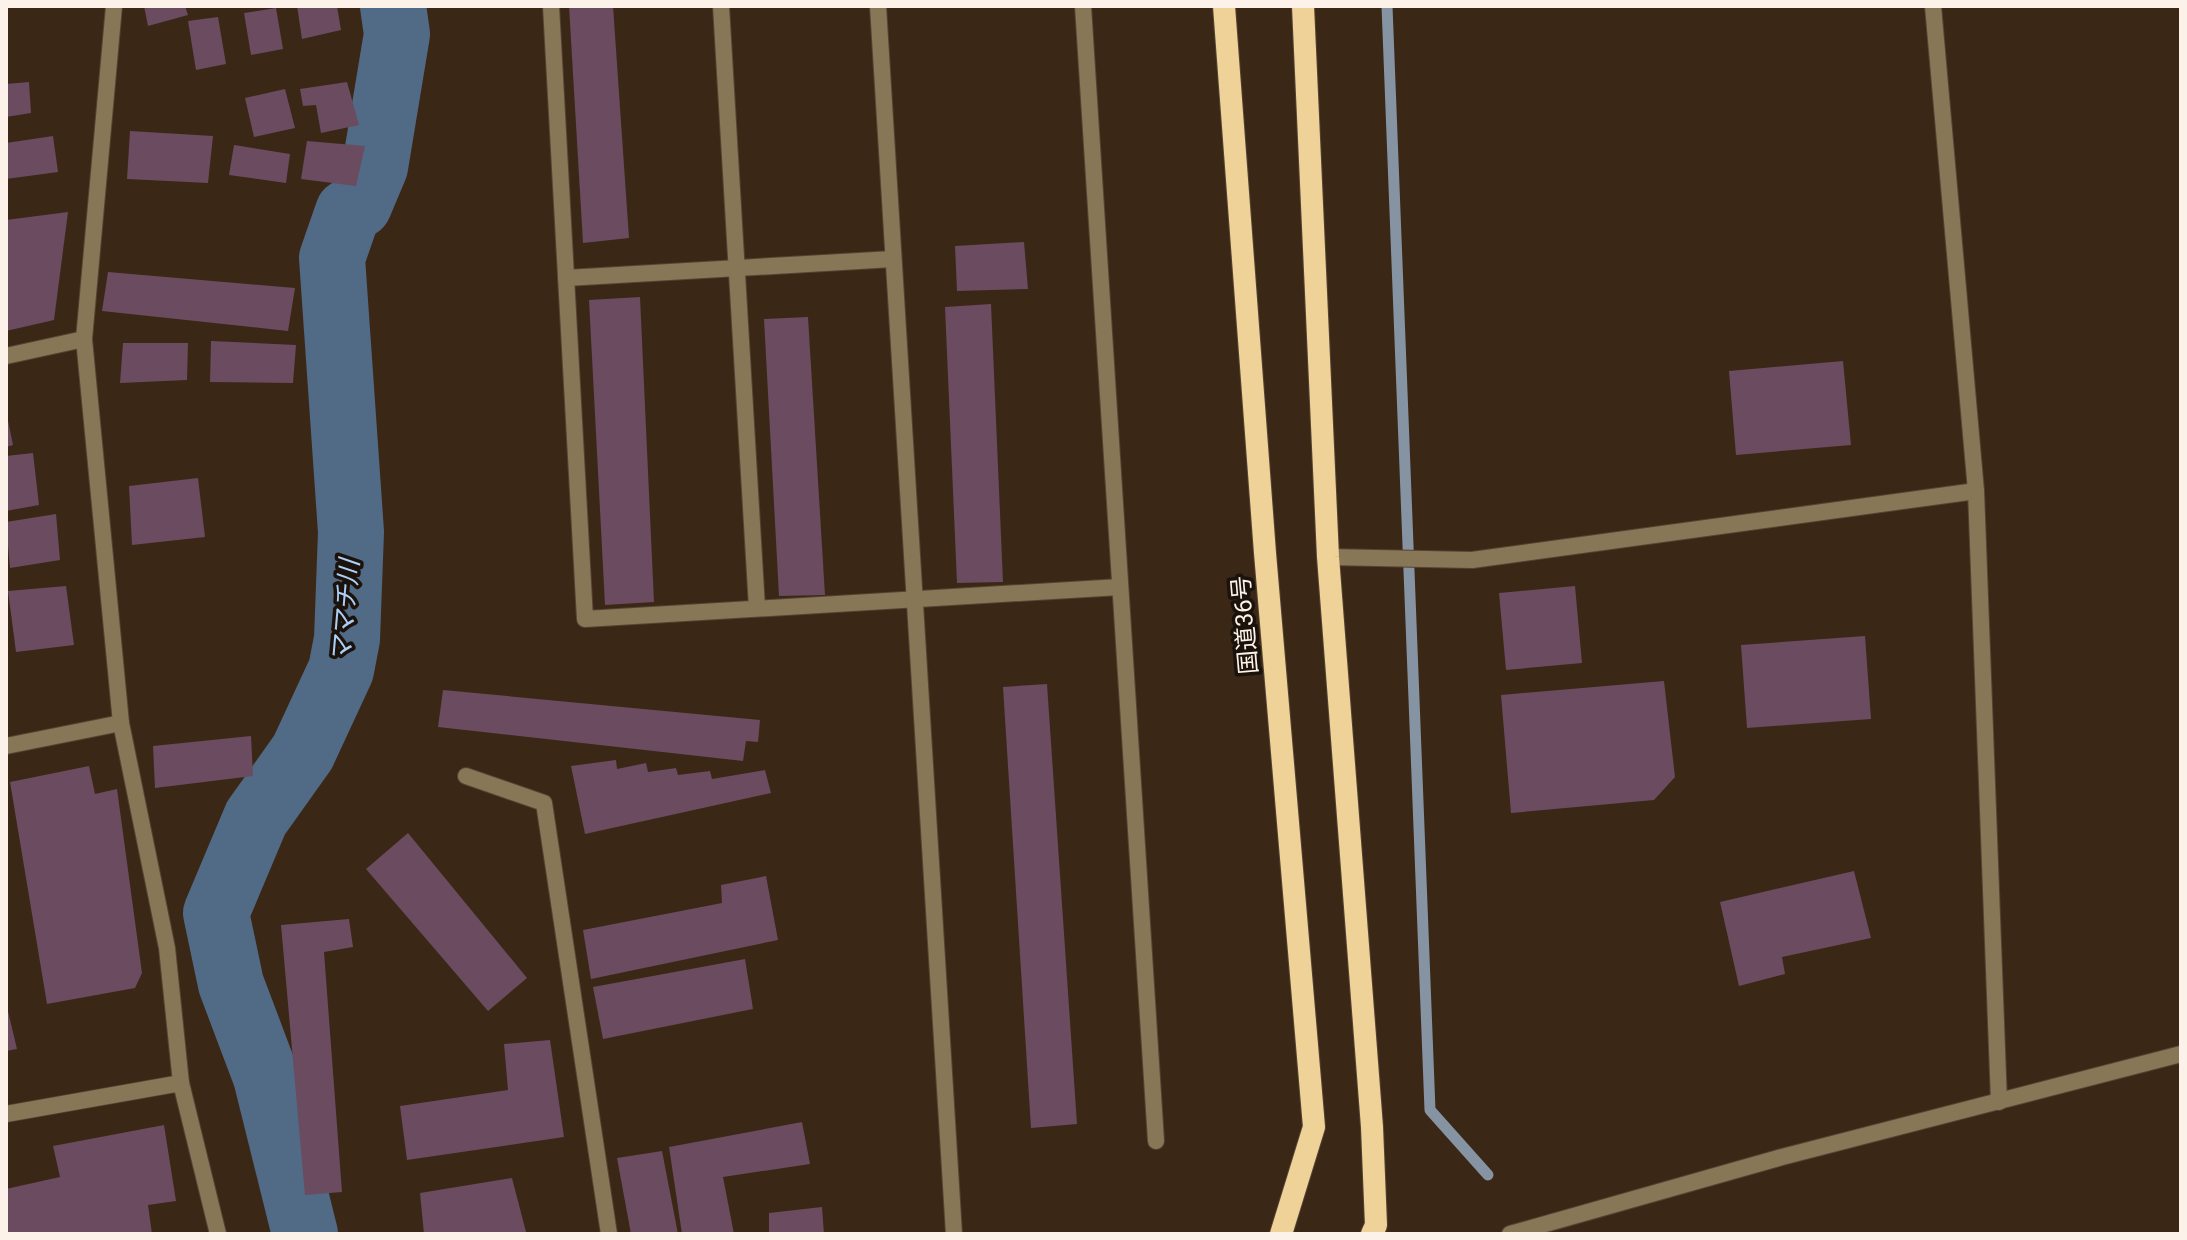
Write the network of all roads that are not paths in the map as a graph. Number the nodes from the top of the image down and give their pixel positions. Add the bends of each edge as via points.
1 (114, 6) edge
2 (551, 6) edge
3 (721, 6) edge
4 (878, 6) edge
5 (1083, 6) edge
6 (1224, 6) edge
7 (1303, 6) edge
8 (1933, 6) edge
9 (893, 259) junction
10 (737, 267) junction
11 (566, 278) junction
12 (84, 339) junction
13 (6, 356) edge
14 (1976, 491) junction
15 (1328, 557) junction
16 (1120, 587) junction
17 (913, 599) junction
18 (757, 608) junction
19 (121, 723) junction
20 (6, 746) edge
21 (466, 776) dead end
22 (2181, 1054) edge
23 (181, 1083) junction
24 (1999, 1102) junction
25 (6, 1114) edge
26 (1156, 1141) dead end
27 (218, 1234) edge
28 (609, 1234) edge
29 (954, 1234) edge
30 (1281, 1234) edge
31 (1372, 1234) edge
32 (1510, 1234) edge

1 - 12 street
2 - 11 street
3 - 10 street
4 - 9 street
5 - 16 street
6 - 30 highway, 国道36号 via 1314,1127
7 - 15 highway
8 - 14 street
9 - 10 street
9 - 17 street
10 - 11 street
10 - 18 street
11 - 18 street via 585,619
12 - 13 street
12 - 19 street
14 - 15 street via 1472,560
14 - 24 street
15 - 31 highway via 1372,1127
16 - 17 street
16 - 26 street
17 - 18 street
17 - 29 street
19 - 20 street
19 - 23 street via 167,948
21 - 28 street via 544,803
22 - 24 street
23 - 25 street
23 - 27 street
24 - 32 street

